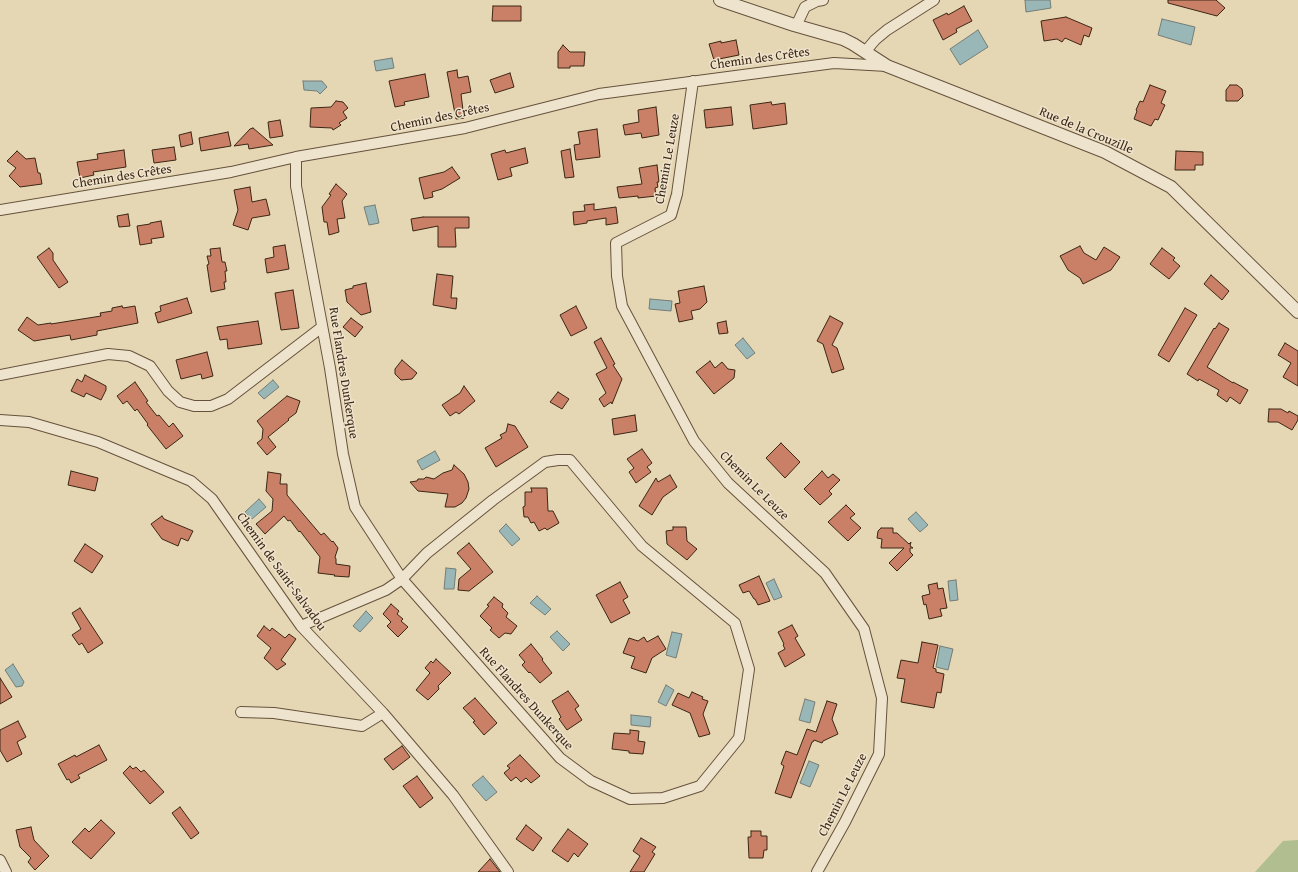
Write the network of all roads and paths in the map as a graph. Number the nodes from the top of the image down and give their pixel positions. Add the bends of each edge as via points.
1 (720, 0) edge
2 (823, 0) edge
3 (934, 0) edge
4 (794, 25) junction
5 (867, 53) junction
6 (887, 66) junction
7 (693, 81) junction
8 (296, 157) junction
9 (0, 210) edge
10 (1298, 312) edge
11 (322, 327) junction
12 (0, 375) edge
13 (0, 420) edge
14 (402, 579) junction
15 (302, 626) junction
16 (241, 712) dead end
17 (383, 713) junction
18 (0, 860) edge
19 (6, 872) edge
20 (508, 872) edge
21 (816, 872) edge

1 - 4 street, Rue de la Crouzille
2 - 4 street via 806,7
3 - 5 street via 887,30 875,40
4 - 5 street, Rue de la Crouzille via 843,39
5 - 6 street, Rue de la Crouzille
6 - 7 street, Chemin des Crêtes via 834,63
6 - 10 street, Rue de la Crouzille via 1105,152 1171,187
7 - 8 street, Chemin des Crêtes via 599,94 465,128
7 - 21 street, Chemin Le Leuze via 678,194 671,216 616,243 617,276 622,306 694,441 728,483 825,573 864,629 882,698 879,754 845,822
8 - 9 street, Chemin des Crêtes via 231,172
8 - 11 street, Rue Flandres Dunkerque via 296,186
11 - 12 street via 228,399 211,406 194,406 180,402 168,391 150,366 129,356 108,354
11 - 14 street, Rue Flandres Dunkerque via 343,454 355,507
13 - 15 street, Chemin de Saint-Salvadou via 29,422 98,442 191,481 212,499
14 - 14 street, Rue Flandres Dunkerque via 560,758 591,780 630,799 663,798 700,786 739,738 749,669 735,623 642,546 570,460 546,462 493,500 427,553
14 - 15 street, Rue Flandres Dunkerque via 386,590
15 - 17 street, Chemin de Saint-Salvadou
16 - 17 street via 274,713 362,726
17 - 20 street, Chemin de Saint-Salvadou via 453,795
18 - 19 street

